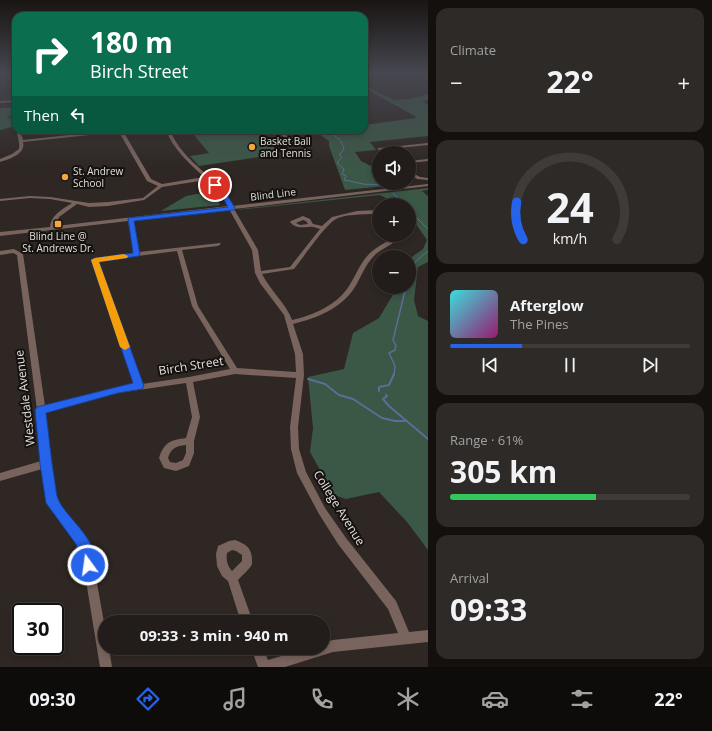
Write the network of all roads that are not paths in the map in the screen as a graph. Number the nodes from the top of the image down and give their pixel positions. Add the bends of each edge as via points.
1 (19, 134) edge
2 (84, 134) edge
3 (122, 134) edge
4 (170, 134) edge
5 (284, 134) edge
6 (288, 138) dead end
7 (20, 141) junction
8 (428, 144) edge
9 (395, 146) edge
10 (428, 160) edge
11 (0, 161) edge
12 (416, 161) edge
13 (416, 176) edge
14 (208, 178) junction
15 (426, 179) edge
16 (428, 185) edge
17 (161, 186) junction
18 (0, 200) edge
19 (76, 203) junction
20 (232, 208) junction
21 (372, 212) edge
22 (130, 219) junction
23 (311, 225) dead end
24 (53, 228) junction
25 (323, 228) junction
26 (0, 234) edge
27 (390, 242) edge
28 (218, 244) dead end
29 (179, 250) junction
30 (0, 253) edge
31 (137, 255) junction
32 (258, 273) junction
33 (290, 323) junction
34 (235, 372) junction
35 (300, 375) junction
36 (189, 380) junction
37 (139, 386) junction
38 (41, 410) junction
39 (190, 441) dead end
40 (46, 464) junction
41 (0, 477) edge
42 (232, 578) dead end
43 (245, 615) edge
44 (428, 636) edge
45 (406, 638) junction
46 (260, 655) edge
47 (106, 667) edge
48 (265, 667) edge

1 - 7 street
2 - 7 street
3 - 17 street via 149,180
4 - 14 street, College Avenue via 185,157
5 - 6 street
7 - 11 street via 21,150 14,156
8 - 9 street
10 - 12 street
13 - 15 street
14 - 17 street
14 - 20 street, College Avenue via 222,192
16 - 20 street, Blind Line
17 - 19 street via 149,197 139,200 98,205
18 - 19 street via 30,197
19 - 24 street via 54,218
20 - 22 street, Blind Line
20 - 32 street, College Avenue via 255,250
21 - 25 street via 338,216
22 - 24 street, Blind Line
22 - 31 street
23 - 25 street
24 - 26 street, Blind Line
25 - 32 street via 292,268
27 - 33 street via 372,254 343,298 311,318
28 - 29 street
29 - 31 street
29 - 34 street via 195,306
30 - 38 street, Westdale Avenue via 14,251 20,254
31 - 37 street via 95,260
32 - 33 street, College Avenue
33 - 35 street, College Avenue via 299,354
34 - 35 street, Birch Street
34 - 36 street, Birch Street
35 - 45 street, College Avenue via 294,427 295,449 302,473 342,541 392,606
36 - 37 street, Birch Street
36 - 39 street via 196,417
37 - 38 street, Birch Street
38 - 40 street, Westdale Avenue
40 - 41 street
40 - 47 street, Westdale Avenue via 53,503 81,539 86,550
42 - 43 street
44 - 45 street
45 - 48 street via 333,646
46 - 48 street

